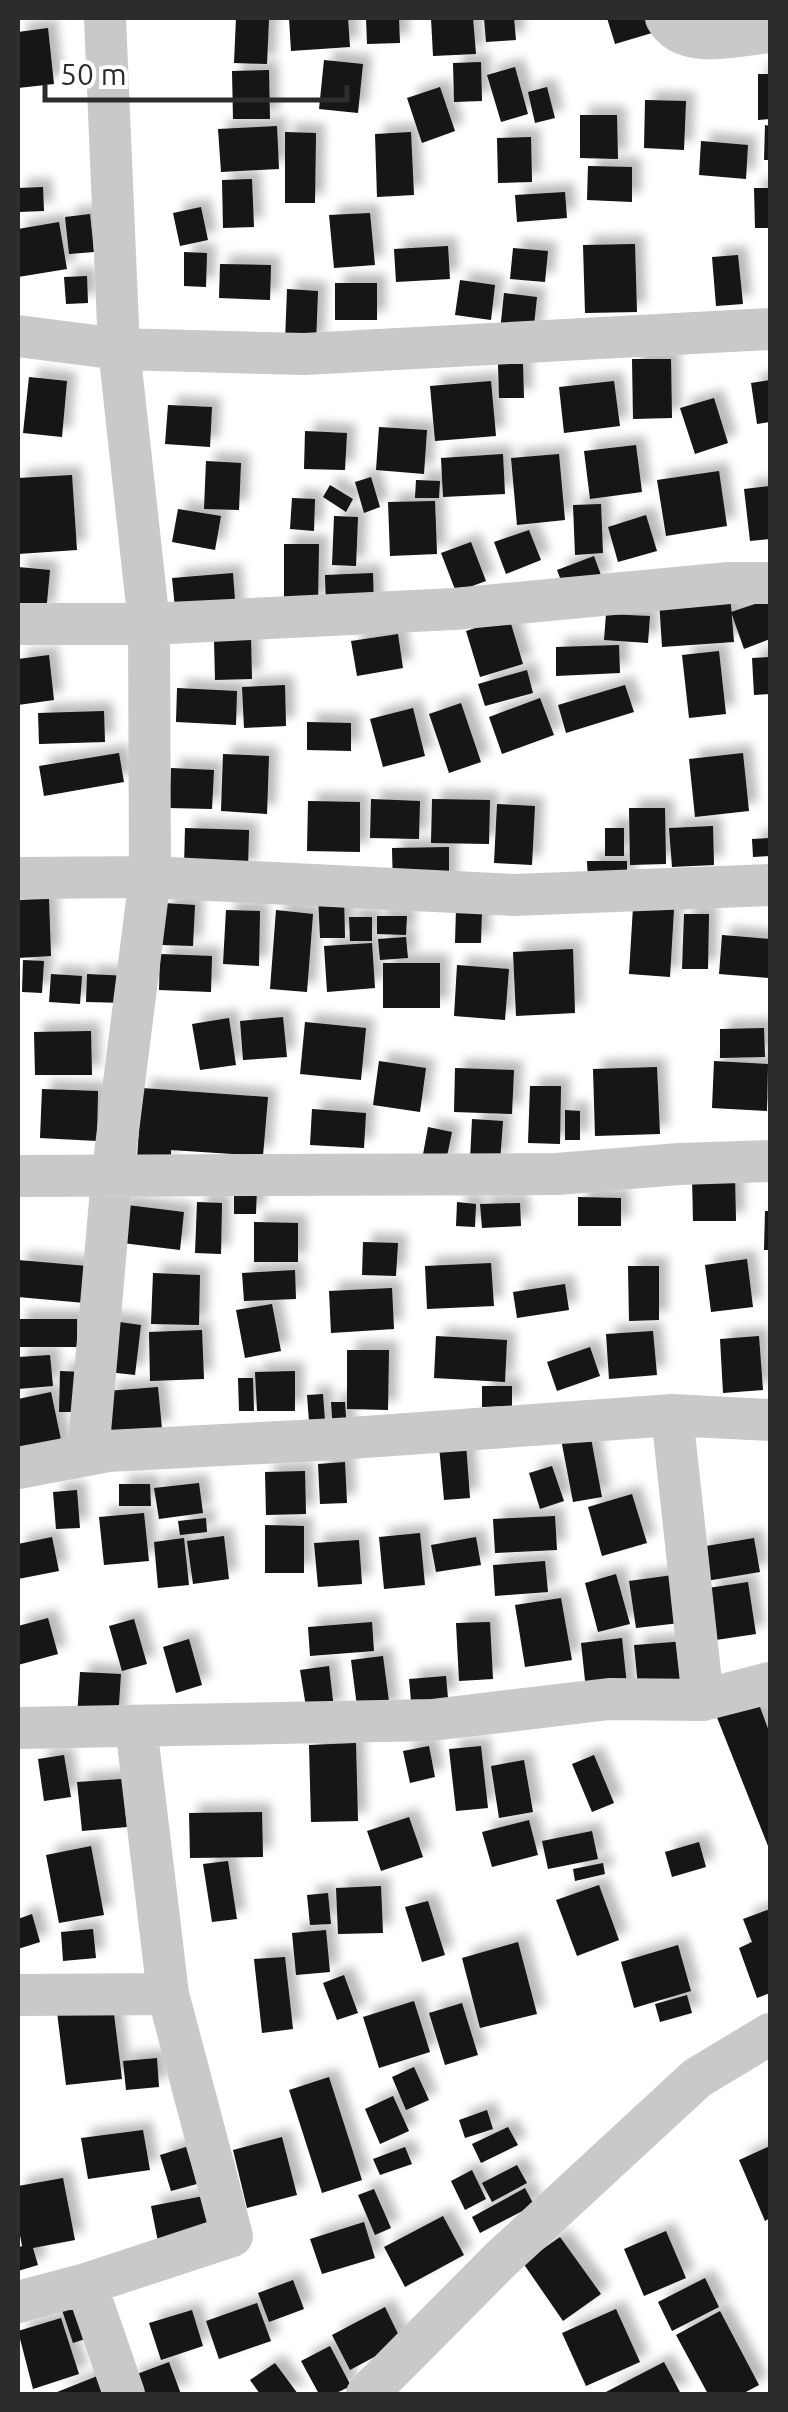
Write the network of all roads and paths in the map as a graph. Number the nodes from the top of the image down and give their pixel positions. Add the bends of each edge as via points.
1 (105, 18) edge
2 (666, 18) edge
3 (770, 32) edge
4 (770, 328) edge
5 (18, 336) edge
6 (120, 348) junction
7 (770, 583) edge
8 (18, 624) edge
9 (149, 624) junction
10 (150, 877) junction
11 (18, 878) edge
12 (770, 885) edge
13 (770, 1161) edge
14 (18, 1176) edge
15 (112, 1178) junction
16 (672, 1416) junction
17 (770, 1420) edge
18 (88, 1454) junction
19 (18, 1468) edge
20 (770, 1687) edge
21 (703, 1700) junction
22 (136, 1726) junction
23 (18, 1728) edge
24 (18, 1994) edge
25 (168, 1994) junction
26 (770, 2034) edge
27 (86, 2284) junction
28 (18, 2302) edge
29 (124, 2394) edge
30 (368, 2394) edge

1 - 6 street
2 - 3 street via 678,32 698,38
4 - 6 street via 338,353
5 - 6 street
6 - 9 street
7 - 9 street via 454,610
8 - 9 street
9 - 10 street
10 - 11 street
10 - 12 street via 514,895
10 - 15 street
13 - 15 street via 557,1174
14 - 15 street
15 - 18 street
16 - 17 street
16 - 18 street
16 - 21 street
18 - 19 street
20 - 21 street
21 - 22 street via 608,1700 432,1720
22 - 23 street
22 - 25 street
24 - 25 street
25 - 27 street via 232,2236
26 - 30 street via 697,2078 500,2260
27 - 28 street
27 - 29 street

